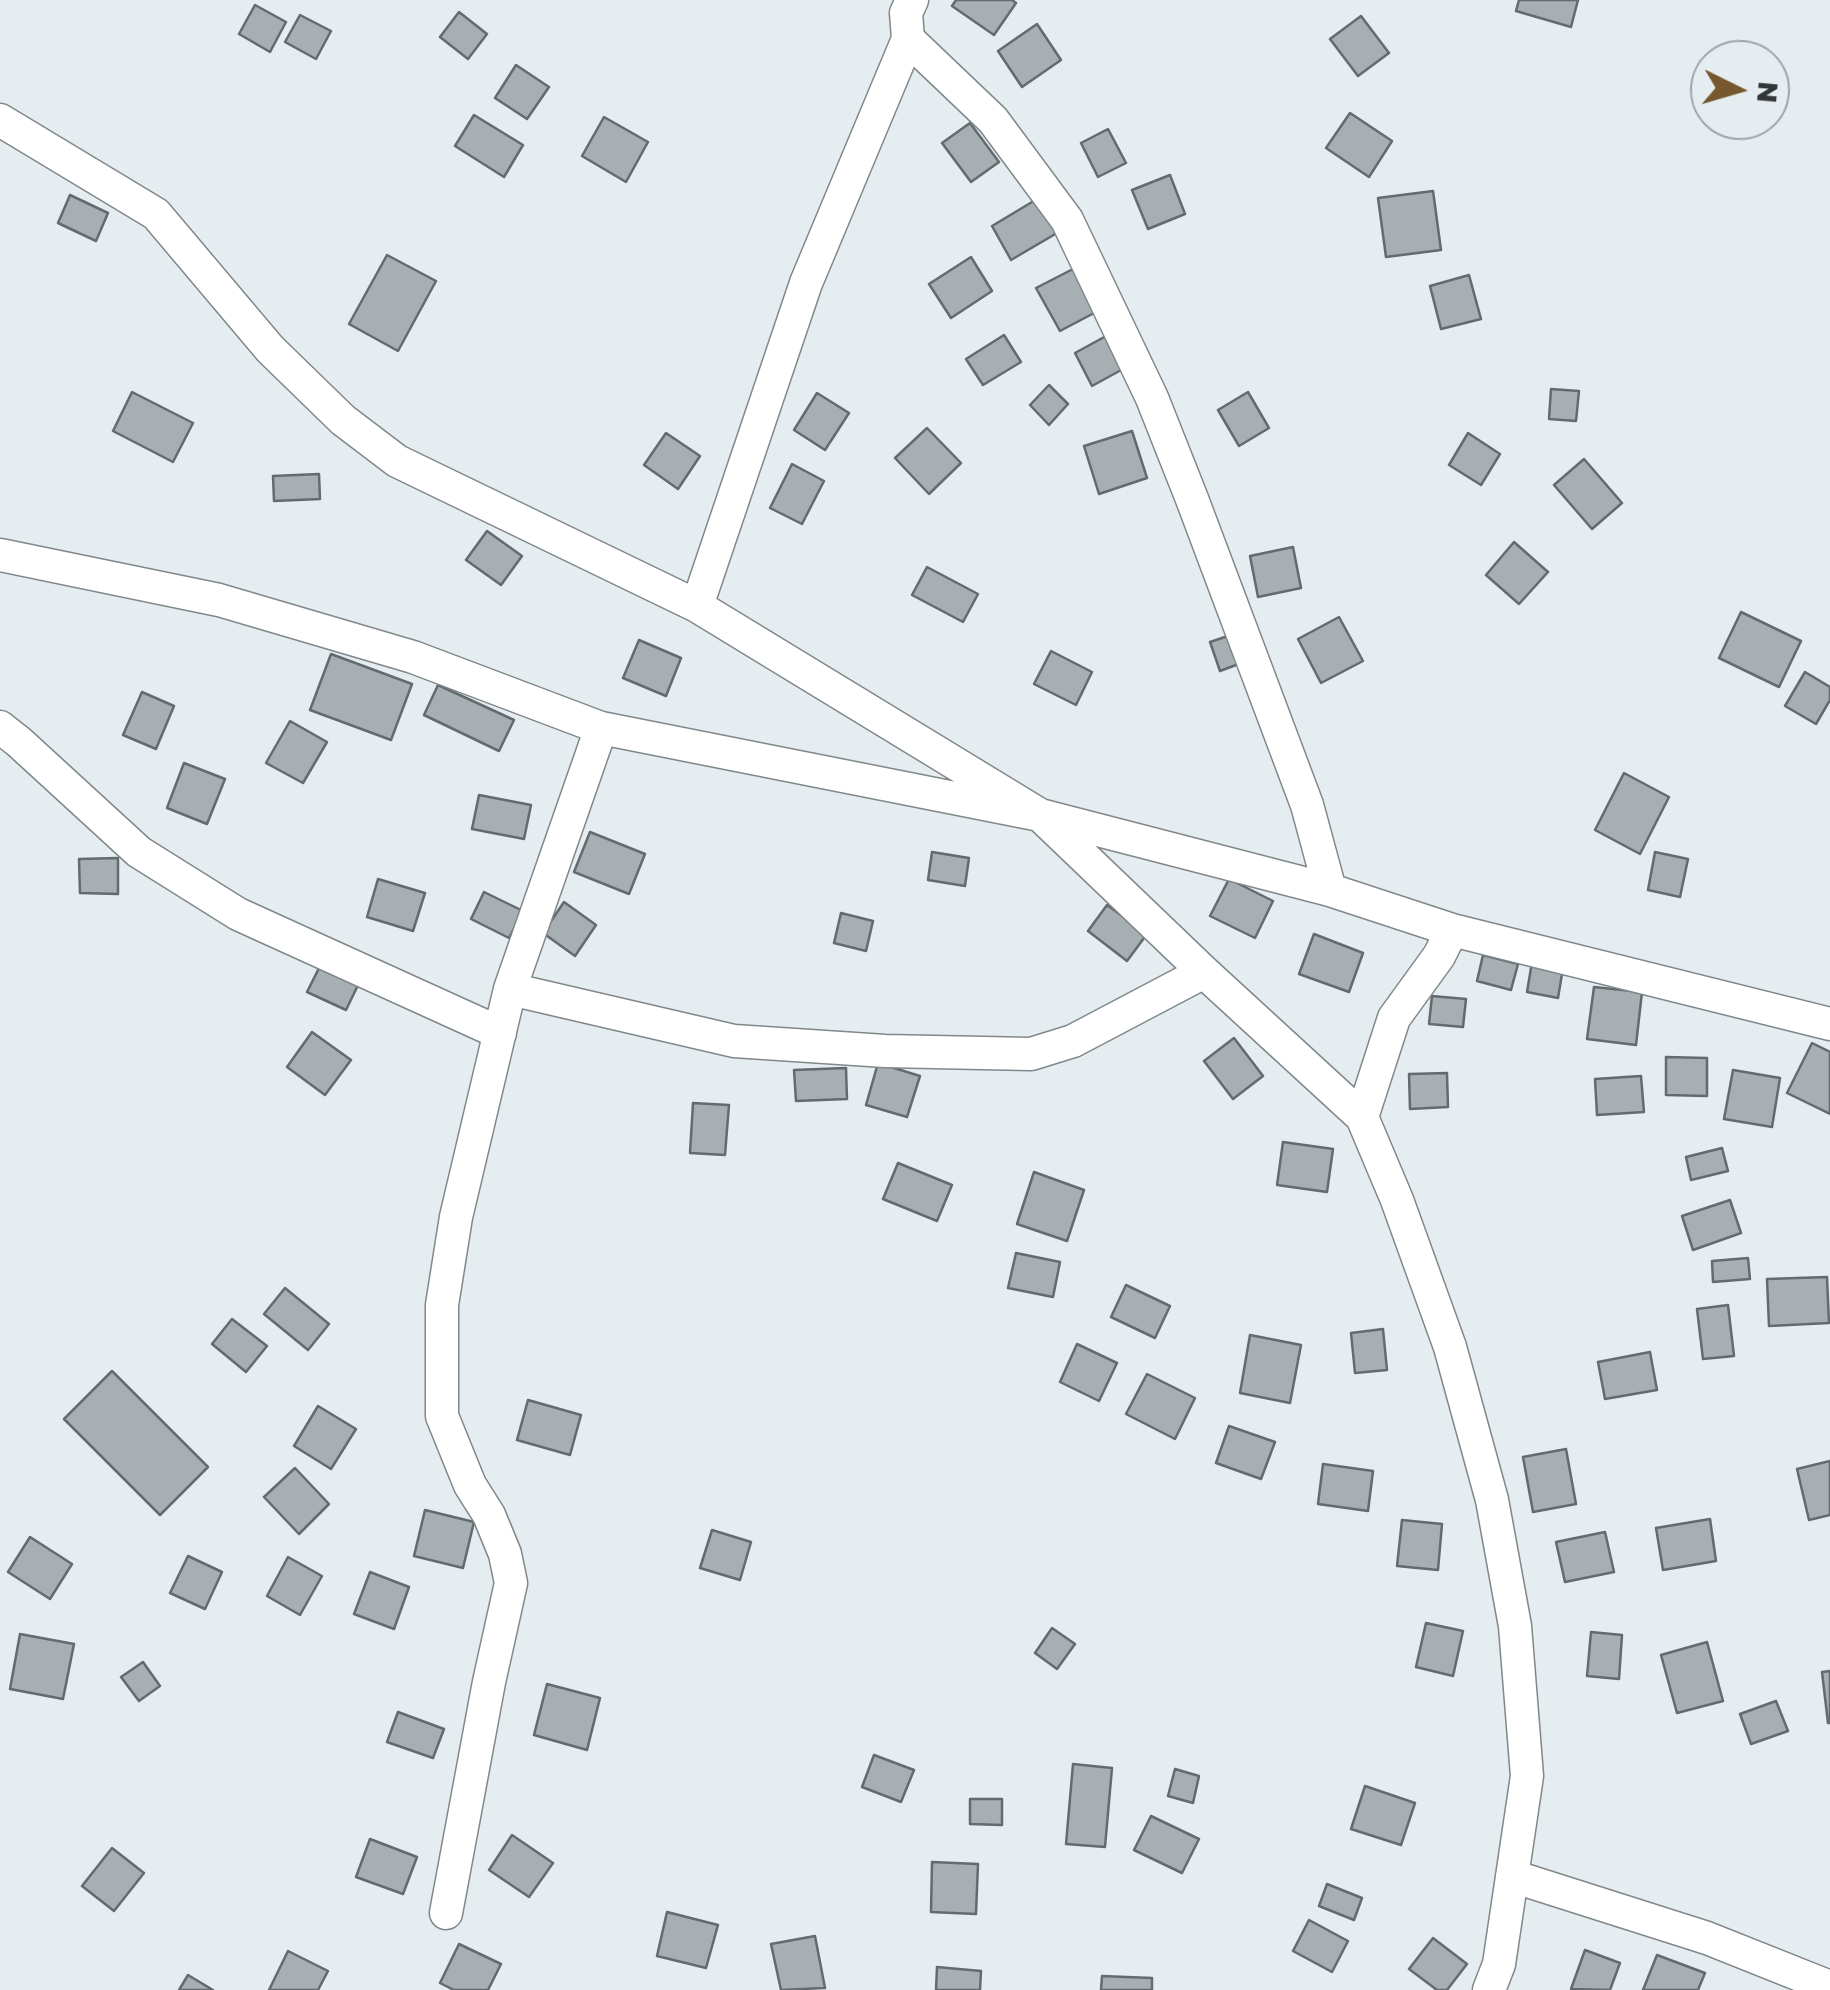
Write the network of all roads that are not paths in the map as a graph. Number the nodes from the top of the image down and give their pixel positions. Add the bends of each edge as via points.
1 (912, 0) edge
2 (908, 39) junction
3 (0, 120) edge
4 (0, 555) edge
5 (696, 606) junction
6 (0, 727) edge
7 (601, 728) junction
8 (1040, 815) junction
9 (1330, 890) junction
10 (1452, 930) junction
11 (1204, 972) junction
12 (510, 989) junction
13 (1830, 1024) edge
14 (500, 1033) junction
15 (1362, 1117) junction
16 (1512, 1876) junction
17 (446, 1913) dead end
18 (1830, 1987) edge
19 (1489, 1990) edge

1 - 2 street
2 - 5 street via 806,284
2 - 9 street via 993,120 1067,220 1179,466 1307,805
3 - 5 street via 156,214 270,349 343,420 397,460
4 - 7 street via 219,600 413,657
5 - 8 street
6 - 14 street via 139,852 238,914
7 - 8 street
7 - 12 street
8 - 9 street
8 - 11 street
9 - 10 street
10 - 13 street
10 - 15 street via 1394,1018
11 - 12 street via 1073,1041 1031,1054 734,1041
11 - 15 street
12 - 14 street
14 - 17 street via 442,1305 442,1416 506,1554 511,1583
15 - 16 street via 1450,1347 1492,1500 1515,1626 1527,1776
16 - 18 street via 1707,1938
16 - 19 street

